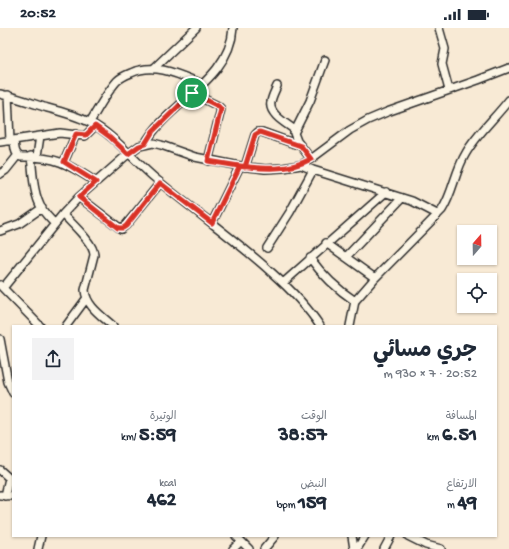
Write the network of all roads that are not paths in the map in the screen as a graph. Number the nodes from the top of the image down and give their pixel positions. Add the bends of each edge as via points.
1 (196, 28) edge
2 (233, 28) edge
3 (439, 28) edge
4 (325, 60) dead end
5 (509, 68) edge
6 (152, 69) junction
7 (202, 84) junction
8 (277, 86) dead end
9 (449, 90) junction
10 (192, 93) junction
11 (0, 94) edge
12 (8, 95) junction
13 (509, 100) edge
14 (92, 124) junction
15 (295, 130) junction
16 (76, 134) junction
17 (40, 136) junction
18 (12, 141) junction
19 (0, 142) edge
20 (145, 144) junction
21 (301, 146) junction
22 (128, 154) junction
23 (18, 155) junction
24 (34, 156) junction
25 (311, 159) junction
26 (208, 161) junction
27 (64, 162) junction
28 (301, 165) junction
29 (242, 167) junction
30 (313, 170) junction
31 (0, 174) edge
32 (96, 182) junction
33 (160, 183) junction
34 (386, 192) junction
35 (79, 197) junction
36 (402, 198) junction
37 (42, 208) junction
38 (63, 214) junction
39 (437, 214) junction
40 (212, 223) junction
41 (54, 224) junction
42 (0, 231) edge
43 (326, 243) junction
44 (267, 248) dead end
45 (346, 257) junction
46 (310, 258) junction
47 (375, 278) junction
48 (283, 283) junction
49 (2, 286) edge
50 (86, 299) junction
51 (355, 301) junction
52 (39, 325) edge
53 (67, 325) edge
54 (112, 325) edge
55 (319, 325) edge
56 (350, 325) edge
57 (0, 339) edge
58 (12, 392) edge
59 (0, 470) edge
60 (2, 495) edge
61 (12, 496) edge
62 (41, 537) edge
63 (274, 537) edge
64 (352, 537) edge
65 (364, 537) edge
66 (390, 537) edge
67 (410, 537) edge
68 (238, 539) edge
69 (429, 548) edge
70 (38, 549) edge
71 (233, 549) edge
72 (249, 549) edge
73 (264, 549) edge
74 (354, 549) edge
75 (357, 549) edge
76 (384, 549) edge
77 (442, 549) edge

1 - 6 street
2 - 7 street via 230,45 224,58
3 - 9 street via 445,48 442,64
4 - 15 street via 310,101
5 - 9 street
6 - 7 street via 175,73
6 - 14 street via 134,71 119,79
7 - 10 street
8 - 15 street via 271,108
9 - 25 street via 368,120 333,141
10 - 20 street via 153,131
10 - 26 street via 221,109
11 - 12 street
12 - 14 street
12 - 18 street
13 - 39 street via 466,153 444,206
14 - 16 street via 86,135
14 - 22 street
15 - 21 street via 294,136
16 - 17 street
16 - 27 street
17 - 18 street
17 - 24 street
18 - 19 street
18 - 23 street
20 - 22 street
20 - 26 street via 161,145
21 - 25 street
21 - 29 street via 258,132
22 - 32 street
22 - 33 street
23 - 24 street
23 - 31 street
24 - 27 street
24 - 37 street via 35,187
25 - 28 street
26 - 29 street
27 - 32 street
28 - 29 street via 265,169
28 - 30 street
29 - 40 street
30 - 34 street
30 - 44 street
32 - 35 street
33 - 35 street via 121,229
33 - 40 street
34 - 36 street
34 - 43 street
35 - 38 street
36 - 39 street
36 - 45 street
37 - 41 street
37 - 42 street via 19,224
38 - 41 street
38 - 50 street via 94,250 85,290
39 - 47 street
40 - 48 street
41 - 49 street
43 - 45 street
43 - 46 street
45 - 47 street
46 - 48 street
46 - 51 street via 327,279
47 - 51 street
48 - 55 street
49 - 52 street
50 - 53 street
50 - 54 street
51 - 56 street
57 - 58 street
59 - 60 street via 9,478
60 - 61 street
62 - 70 street
63 - 73 street
64 - 74 street
65 - 75 street
66 - 76 street
67 - 69 street
68 - 71 street
68 - 72 street
69 - 77 street

